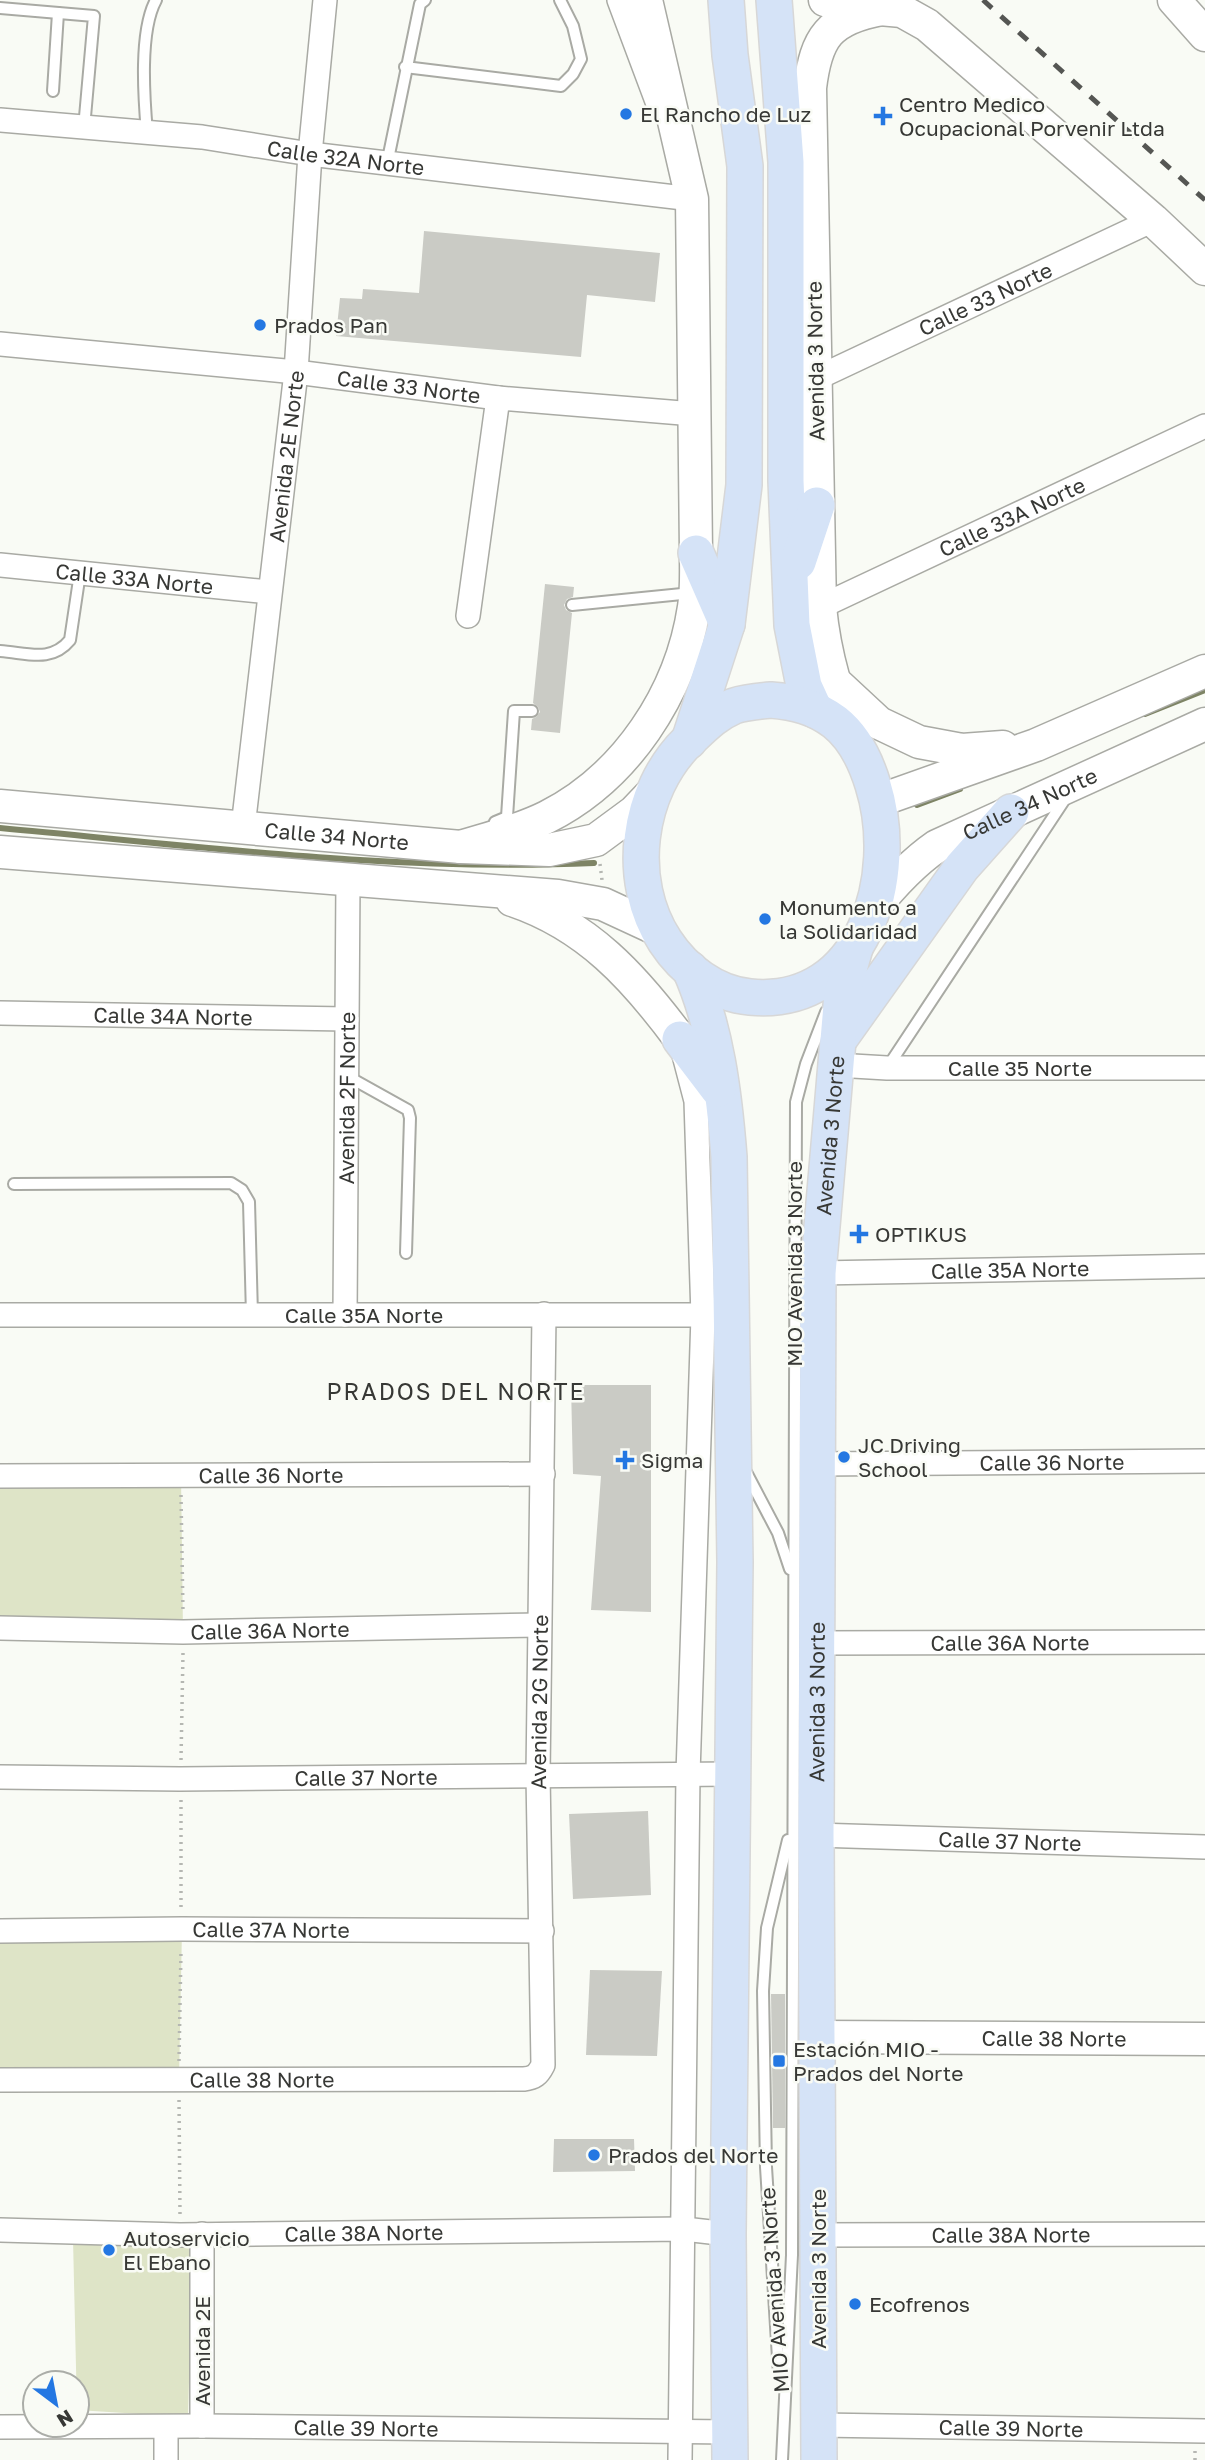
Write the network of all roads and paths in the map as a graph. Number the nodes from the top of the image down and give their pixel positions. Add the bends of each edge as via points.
1 (156, 0) edge
2 (325, 0) edge
3 (425, 0) edge
4 (560, 0) edge
5 (619, 0) edge
6 (646, 0) edge
7 (726, 0) edge
8 (774, 0) edge
9 (825, 0) edge
10 (1174, 0) edge
11 (0, 8) edge
12 (881, 9) junction
13 (58, 13) junction
14 (1205, 35) edge
15 (405, 67) junction
16 (53, 91) dead end
17 (0, 120) edge
18 (84, 129) junction
19 (147, 134) junction
20 (310, 155) junction
21 (387, 164) junction
22 (692, 199) junction
23 (1153, 219) junction
24 (1205, 269) edge
25 (0, 345) edge
26 (296, 372) junction
27 (817, 378) junction
28 (498, 398) junction
29 (694, 414) junction
30 (1205, 426) edge
31 (817, 505) junction
32 (696, 553) junction
33 (0, 565) edge
34 (79, 573) junction
35 (791, 582) junction
36 (269, 592) junction
37 (695, 592) junction
38 (572, 606) dead end
39 (820, 607) junction
40 (468, 616) dead end
41 (727, 624) junction
42 (0, 651) edge
43 (1205, 671) edge
44 (832, 679) junction
45 (815, 710) junction
46 (533, 711) dead end
47 (1205, 723) edge
48 (688, 741) junction
49 (1036, 745) junction
50 (856, 746) junction
51 (1077, 781) junction
52 (654, 791) junction
53 (878, 801) junction
54 (0, 806) edge
55 (1011, 813) junction
56 (243, 827) junction
57 (596, 840) junction
58 (452, 846) junction
59 (0, 852) edge
60 (348, 880) junction
61 (481, 889) junction
62 (603, 904) junction
63 (873, 909) junction
64 (657, 929) junction
65 (851, 954) junction
66 (690, 969) junction
67 (0, 1013) edge
68 (347, 1019) junction
69 (680, 1039) junction
70 (837, 1053) junction
71 (887, 1068) junction
72 (1205, 1068) edge
73 (347, 1076) junction
74 (724, 1097) junction
75 (13, 1184) dead end
76 (406, 1253) dead end
77 (1205, 1266) edge
78 (818, 1273) junction
79 (544, 1314) junction
80 (0, 1315) edge
81 (252, 1315) junction
82 (345, 1315) junction
83 (716, 1316) junction
84 (735, 1451) junction
85 (1205, 1461) edge
86 (816, 1464) junction
87 (543, 1474) junction
88 (181, 1475) junction
89 (0, 1476) edge
90 (793, 1578) junction
91 (539, 1625) junction
92 (0, 1628) edge
93 (183, 1632) junction
94 (1205, 1642) edge
95 (816, 1643) junction
96 (688, 1774) junction
97 (732, 1774) junction
98 (538, 1775) junction
99 (0, 1777) edge
100 (804, 1828) junction
101 (1205, 1847) edge
102 (182, 1929) junction
103 (0, 1931) edge
104 (542, 1931) junction
105 (818, 2037) junction
106 (1205, 2039) edge
107 (179, 2079) junction
108 (524, 2079) joint
109 (0, 2080) edge
110 (684, 2229) junction
111 (0, 2230) edge
112 (191, 2234) junction
113 (728, 2234) junction
114 (1205, 2234) edge
115 (817, 2235) junction
116 (819, 2425) junction
117 (202, 2426) junction
118 (783, 2426) junction
119 (0, 2427) edge
120 (166, 2427) junction
121 (1205, 2431) edge
122 (681, 2432) junction
123 (730, 2446) edge
124 (166, 2460) edge
125 (680, 2460) edge
126 (782, 2460) edge
127 (819, 2460) edge

1 - 19 lane via 147,26
2 - 20 street, Avenida 2E Norte
3 - 15 lane via 420,4
4 - 15 lane via 573,26 581,59 561,86
5 - 22 street
6 - 22 street
7 - 41 main road via 746,166 744,485
8 - 35 main road, Avenida 3 Norte via 786,162 786,481
9 - 12 street
10 - 14 street
11 - 13 lane
12 - 23 street via 902,11 928,24
12 - 27 street, Avenida 3 Norte via 856,14 834,27 813,58
13 - 16 lane
13 - 18 lane via 94,16
15 - 21 lane
17 - 18 street, Calle 32A Norte
18 - 19 street, Calle 32A Norte
19 - 20 street, Calle 32A Norte via 202,137
20 - 21 street, Calle 32A Norte
20 - 26 street, Avenida 2E Norte
21 - 22 street, Calle 32A Norte
22 - 29 street
23 - 24 street
23 - 27 street, Calle 33 Norte
25 - 26 street, Calle 33 Norte
26 - 28 street, Calle 33 Norte
26 - 36 street, Avenida 2E Norte
27 - 31 street, Avenida 3 Norte
28 - 29 street, Calle 33 Norte
28 - 40 street
29 - 32 street
30 - 39 street, Calle 33A Norte
31 - 35 main road
31 - 39 street, Avenida 3 Norte
32 - 37 street
32 - 41 main road
33 - 34 street, Calle 33A Norte
34 - 36 street, Calle 33A Norte
34 - 42 lane via 70,640 63,648 51,655
35 - 45 main road, Avenida 3 Norte via 794,646
36 - 56 street, Avenida 2E Norte
37 - 38 lane
37 - 58 street via 674,679 657,713 610,772 548,817 514,832
39 - 44 street, Avenida 3 Norte
41 - 48 main road
43 - 49 street
44 - 49 street via 879,723 919,742 962,750
44 - 50 street, Avenida 3 Norte
45 - 48 main road via 782,701 748,702 722,712
45 - 50 main road, Avenida 3 Norte via 836,723
46 - 58 lane via 514,711 507,817
47 - 51 street, Calle 34 Norte
48 - 52 main road
49 - 53 street
50 - 53 main road, Avenida 3 Norte
51 - 55 street, Calle 34 Norte
51 - 71 lane
52 - 57 street, Calle 34 Norte
52 - 64 main road via 641,850 646,900
53 - 63 main road, Avenida 3 Norte via 883,843
54 - 56 street, Calle 34 Norte
55 - 63 street, Calle 34 Norte via 918,859
55 - 70 main road via 962,867
56 - 58 street, Calle 34 Norte
57 - 58 street, Calle 34 Norte via 549,850
57 - 62 path
59 - 60 street, Calle 34 Norte
60 - 61 street, Calle 34 Norte
60 - 68 street, Avenida 2F Norte
61 - 62 street, Calle 34 Norte
61 - 69 street via 530,906 597,945 650,999
62 - 64 street, Calle 34 Norte
63 - 65 main road, Avenida 3 Norte
64 - 66 main road via 673,954
65 - 66 main road via 835,972 803,992 770,999 736,996
65 - 70 main road, Avenida 3 Norte
65 - 90 lane, MIO Avenida 3 Norte via 806,1064 796,1102
66 - 74 main road via 701,994
67 - 68 street, Calle 34A Norte
68 - 73 street, Avenida 2F Norte
69 - 74 main road
69 - 83 street via 696,1101
70 - 71 street, Calle 35 Norte
70 - 78 main road, Avenida 3 Norte
71 - 72 street, Calle 35 Norte
73 - 76 lane via 408,1110 411,1118
73 - 82 street, Avenida 2F Norte
74 - 83 main road via 729,1170
75 - 81 lane via 231,1183 249,1202
77 - 78 street, Calle 35A Norte
78 - 86 main road, Avenida 3 Norte
79 - 82 street, Calle 35A Norte
79 - 83 street, Calle 35A Norte
79 - 87 street, Avenida 2G Norte
80 - 81 street, Calle 35A Norte
81 - 82 street, Calle 35A Norte
83 - 84 main road
83 - 96 street
84 - 90 lane, MIO Avenida 3 Norte via 778,1533
84 - 97 main road
85 - 86 street, Calle 36 Norte
86 - 95 main road, Avenida 3 Norte
87 - 88 street, Calle 36 Norte
87 - 91 street, Avenida 2G Norte
88 - 89 street, Calle 36 Norte
88 - 93 path
90 - 100 lane, MIO Avenida 3 Norte
91 - 93 street, Calle 36A Norte
91 - 98 street, Avenida 2G Norte
92 - 93 street, Calle 36A Norte
94 - 95 street, Calle 36A Norte
95 - 100 main road, Avenida 3 Norte
96 - 97 street, Calle 37 Norte
96 - 98 street, Calle 37 Norte
96 - 110 street
97 - 113 main road
98 - 99 street, Calle 37 Norte
98 - 104 street, Avenida 2G Norte
100 - 101 street, Calle 37 Norte
100 - 105 main road, Avenida 3 Norte
100 - 118 lane, MIO Avenida 3 Norte
100 - 118 lane, MIO Avenida 3 Norte via 767,1928 763,1990 766,2167
102 - 103 street, Calle 37A Norte
102 - 104 street, Calle 37A Norte
102 - 107 path
104 - 108 street, Avenida 2G Norte via 543,2065 539,2073
105 - 106 street, Calle 38 Norte
105 - 115 main road, Avenida 3 Norte
107 - 108 street, Calle 38 Norte
107 - 109 street, Calle 38 Norte
107 - 112 path
110 - 112 street, Calle 38A Norte
110 - 113 street, Calle 38A Norte
110 - 122 street
111 - 112 street, Calle 38A Norte
112 - 117 street, Avenida 2E
113 - 123 main road
114 - 115 street, Calle 38A Norte
115 - 116 main road, Avenida 3 Norte
116 - 121 street, Calle 39 Norte
116 - 127 main road, Avenida 3 Norte
117 - 120 street, Calle 39 Norte
117 - 122 street, Calle 39 Norte
118 - 126 lane, MIO Avenida 3 Norte
119 - 120 street, Calle 39 Norte
120 - 124 street
122 - 123 street, Calle 39 Norte
122 - 125 street

